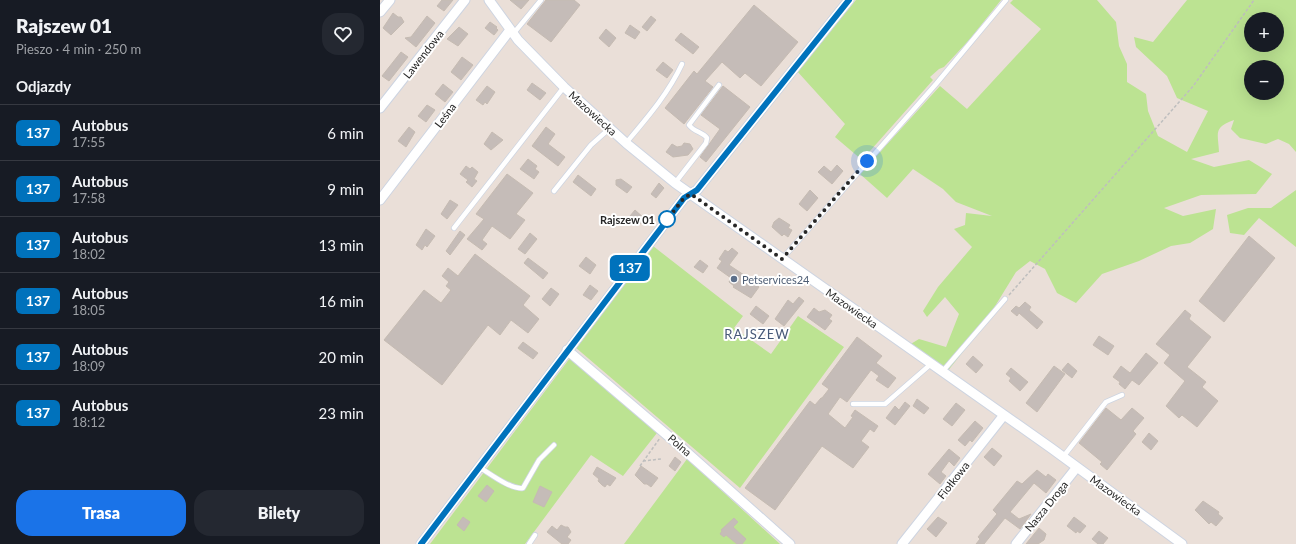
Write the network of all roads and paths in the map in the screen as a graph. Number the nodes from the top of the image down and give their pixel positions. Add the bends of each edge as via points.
1 (390, 0) edge
2 (465, 0) edge
3 (489, 0) edge
4 (541, 0) edge
5 (849, 0) edge
6 (1006, 0) edge
7 (1254, 0) edge
8 (380, 12) edge
9 (512, 32) junction
10 (682, 64) dead end
11 (719, 85) dead end
12 (564, 87) junction
13 (380, 108) edge
14 (610, 128) junction
15 (626, 143) junction
16 (675, 183) junction
17 (554, 190) dead end
18 (691, 194) junction
19 (380, 200) edge
20 (454, 228) dead end
21 (782, 259) junction
22 (1005, 299) joint
23 (567, 350) junction
24 (931, 364) junction
25 (942, 372) junction
26 (1122, 395) dead end
27 (853, 404) dead end
28 (1004, 415) junction
29 (664, 432) junction
30 (554, 445) dead end
31 (1063, 457) junction
32 (661, 459) dead end
33 (643, 461) junction
34 (479, 466) junction
35 (640, 466) dead end
36 (1077, 467) junction
37 (535, 535) dead end
38 (421, 544) edge
39 (529, 544) edge
40 (790, 544) edge
41 (902, 544) edge
42 (1016, 544) edge
43 (1182, 544) edge

1 - 8 street
2 - 13 street, Lawendowa
3 - 9 street, Mazowiecka
4 - 9 lane
5 - 18 street via 697,190
6 - 21 lane via 936,84
7 - 22 path via 1194,85
9 - 12 street, Mazowiecka
9 - 19 street, Leśna
10 - 15 lane via 673,83
11 - 16 lane via 689,125 705,135 706,143
12 - 14 street, Mazowiecka
12 - 20 lane
14 - 15 street, Mazowiecka
14 - 17 lane via 591,145
15 - 16 street, Mazowiecka
16 - 18 street, Mazowiecka
18 - 21 street, Mazowiecka
18 - 23 street via 684,198
21 - 24 street, Mazowiecka
22 - 25 lane
23 - 29 street, Polna
23 - 34 street
24 - 25 street, Mazowiecka
24 - 27 lane via 885,404
25 - 28 street, Mazowiecka
26 - 31 lane via 1106,402
28 - 31 street, Mazowiecka
28 - 41 street, Fiołkowa
29 - 33 path
29 - 40 street, Polna
30 - 34 lane via 539,460 523,488 518,489
31 - 36 street, Mazowiecka
32 - 33 path
33 - 35 path
34 - 38 street
36 - 42 street, Nasza Droga
36 - 43 street, Mazowiecka
37 - 39 lane

